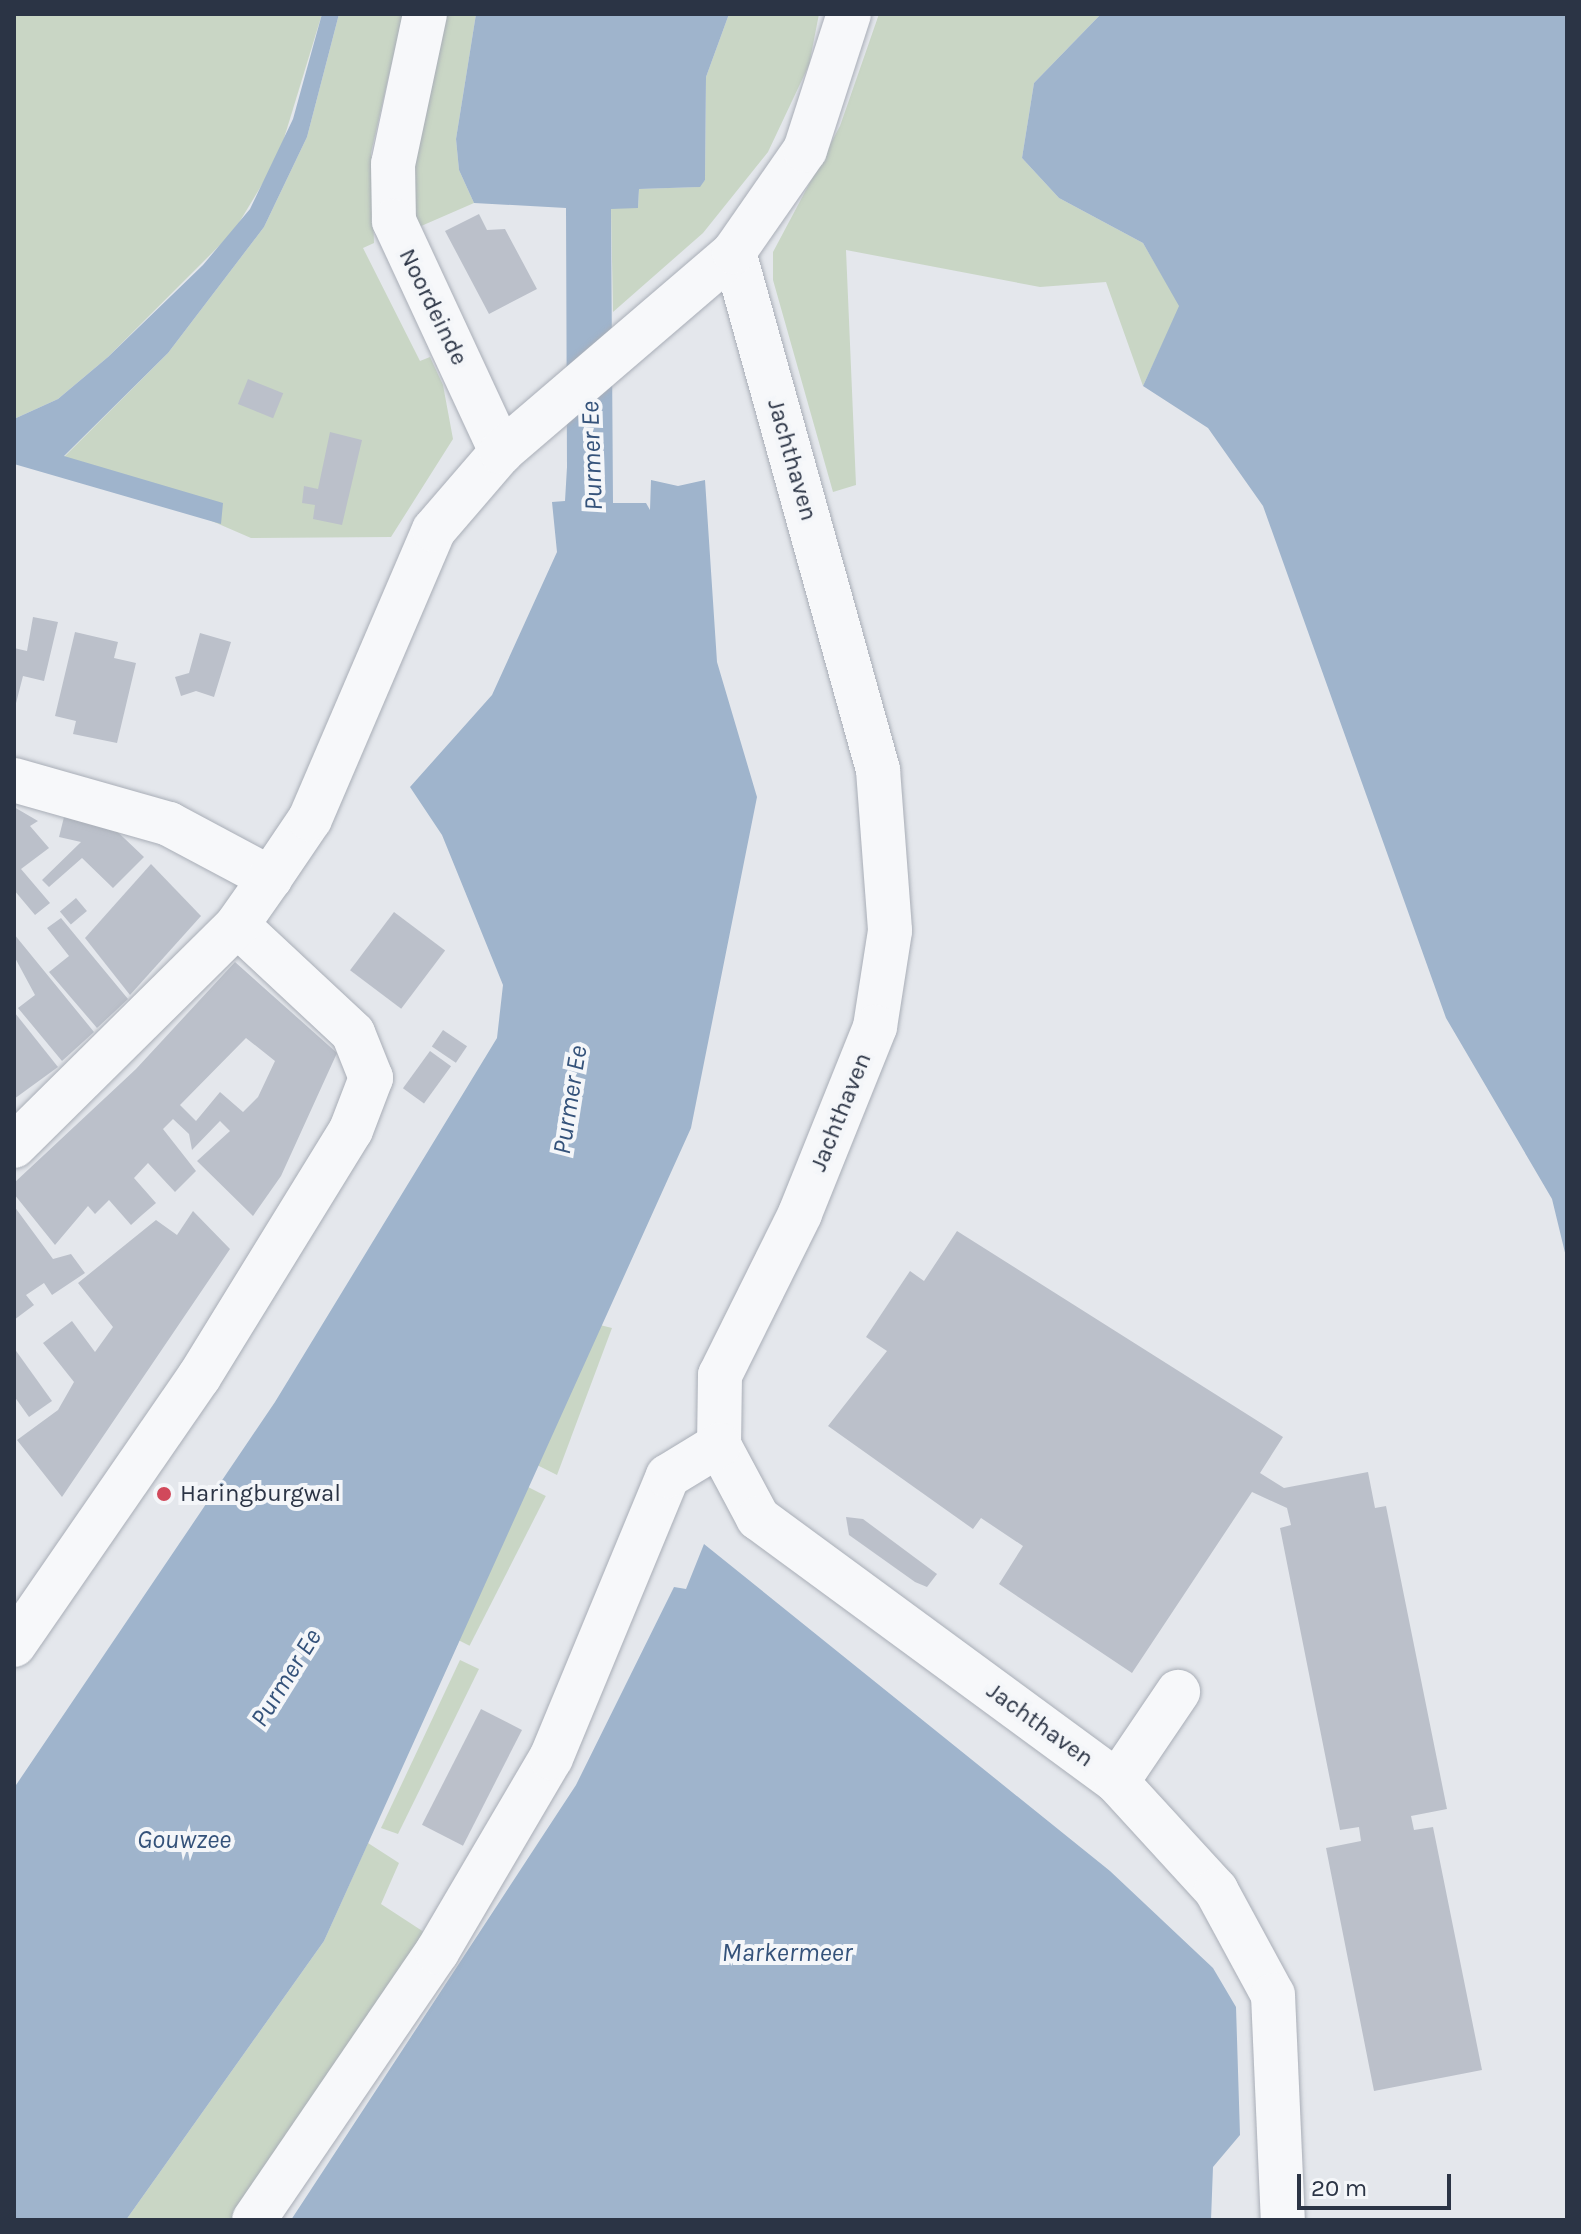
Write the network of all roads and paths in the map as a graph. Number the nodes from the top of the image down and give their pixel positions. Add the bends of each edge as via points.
1 (425, 14) edge
2 (849, 14) edge
3 (734, 252) junction
4 (501, 452) junction
5 (14, 780) edge
6 (270, 878) junction
7 (237, 925) junction
8 (14, 1146) edge
9 (719, 1445) junction
10 (14, 1645) edge
11 (1178, 1692) dead end
12 (1117, 1782) junction
13 (254, 2220) edge
14 (1283, 2220) edge

1 - 4 street, Noordeinde via 393,164 394,221
2 - 3 street via 805,150
3 - 4 street
3 - 9 street, Jachthaven via 878,770 890,931 875,1027 800,1214 720,1375
4 - 6 street via 434,530 310,819
5 - 6 street via 169,824
6 - 7 street
7 - 8 street
7 - 10 street via 353,1033 371,1078 351,1130 199,1377
9 - 12 street, Jachthaven via 758,1518
9 - 13 street via 668,1476 551,1758 437,1952
11 - 12 street
12 - 14 street, Jachthaven via 1216,1890 1273,1995

